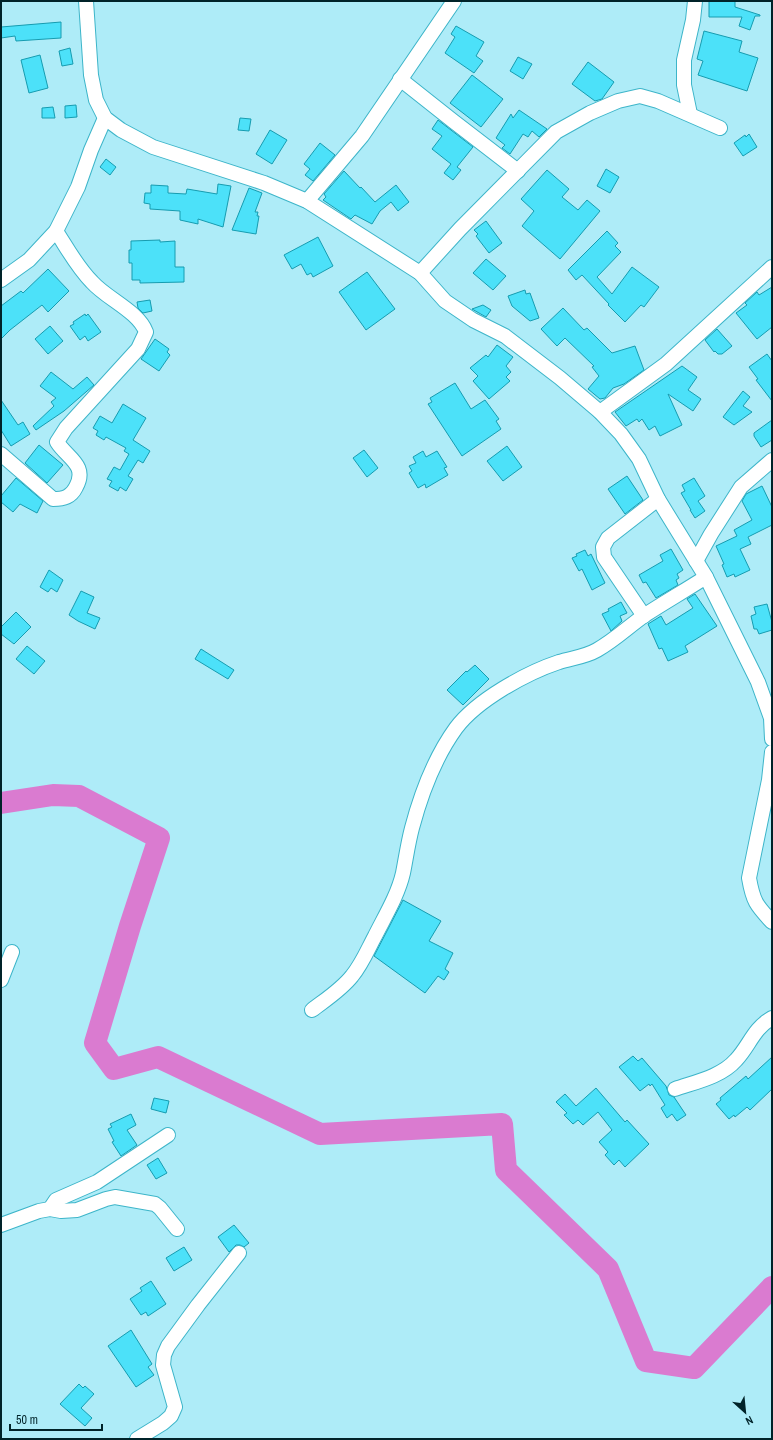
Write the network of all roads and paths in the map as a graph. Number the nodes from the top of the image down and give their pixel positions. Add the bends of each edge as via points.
1 (86, 1) edge
2 (454, 1) edge
3 (695, 1) edge
4 (400, 79) junction
5 (690, 114) junction
6 (105, 118) junction
7 (720, 128) dead end
8 (518, 171) junction
9 (307, 201) junction
10 (56, 231) junction
11 (772, 267) edge
12 (420, 273) junction
13 (1, 280) edge
14 (600, 412) junction
15 (1, 454) edge
16 (772, 460) edge
17 (658, 499) junction
18 (696, 561) junction
19 (706, 577) junction
20 (644, 616) junction
21 (772, 718) edge
22 (772, 739) edge
23 (772, 752) edge
24 (772, 922) edge
25 (12, 952) dead end
26 (1, 980) edge
27 (312, 1010) dead end
28 (772, 1018) edge
29 (675, 1089) dead end
30 (168, 1135) dead end
31 (50, 1208) junction
32 (1, 1225) edge
33 (177, 1229) dead end
34 (239, 1253) dead end
35 (137, 1439) edge

1 - 6 street via 91,75 96,100
2 - 4 street
3 - 5 street via 684,60 684,85
4 - 8 street
4 - 9 street via 362,136
5 - 7 street
5 - 8 street via 640,96 618,101 556,132
6 - 9 street via 153,147 264,183
6 - 10 street via 78,187
8 - 12 street
9 - 12 street
10 - 13 street via 29,260
10 - 15 street via 75,262 92,283 137,318 146,332 138,349 66,428 57,442 80,470 79,481 73,494 63,499 53,499
11 - 14 street via 666,364
12 - 14 street via 445,301 505,336
14 - 17 street via 640,459
16 - 18 street via 741,487
17 - 18 street
17 - 20 street via 608,538 603,547 604,557
18 - 19 street
19 - 20 street
19 - 21 street via 758,682
20 - 27 street via 596,650 579,658 558,663 501,689 476,707 456,728 438,756 428,779 412,827 402,875 391,905 352,977
21 - 22 street
23 - 24 street via 769,780 749,878 757,907
25 - 26 street
28 - 29 street via 760,1026 736,1060 724,1070
30 - 31 street via 97,1182 56,1200
31 - 32 street
31 - 33 street via 77,1210 115,1197 155,1204
34 - 35 street via 168,1346 164,1355 163,1365 175,1407 171,1416

